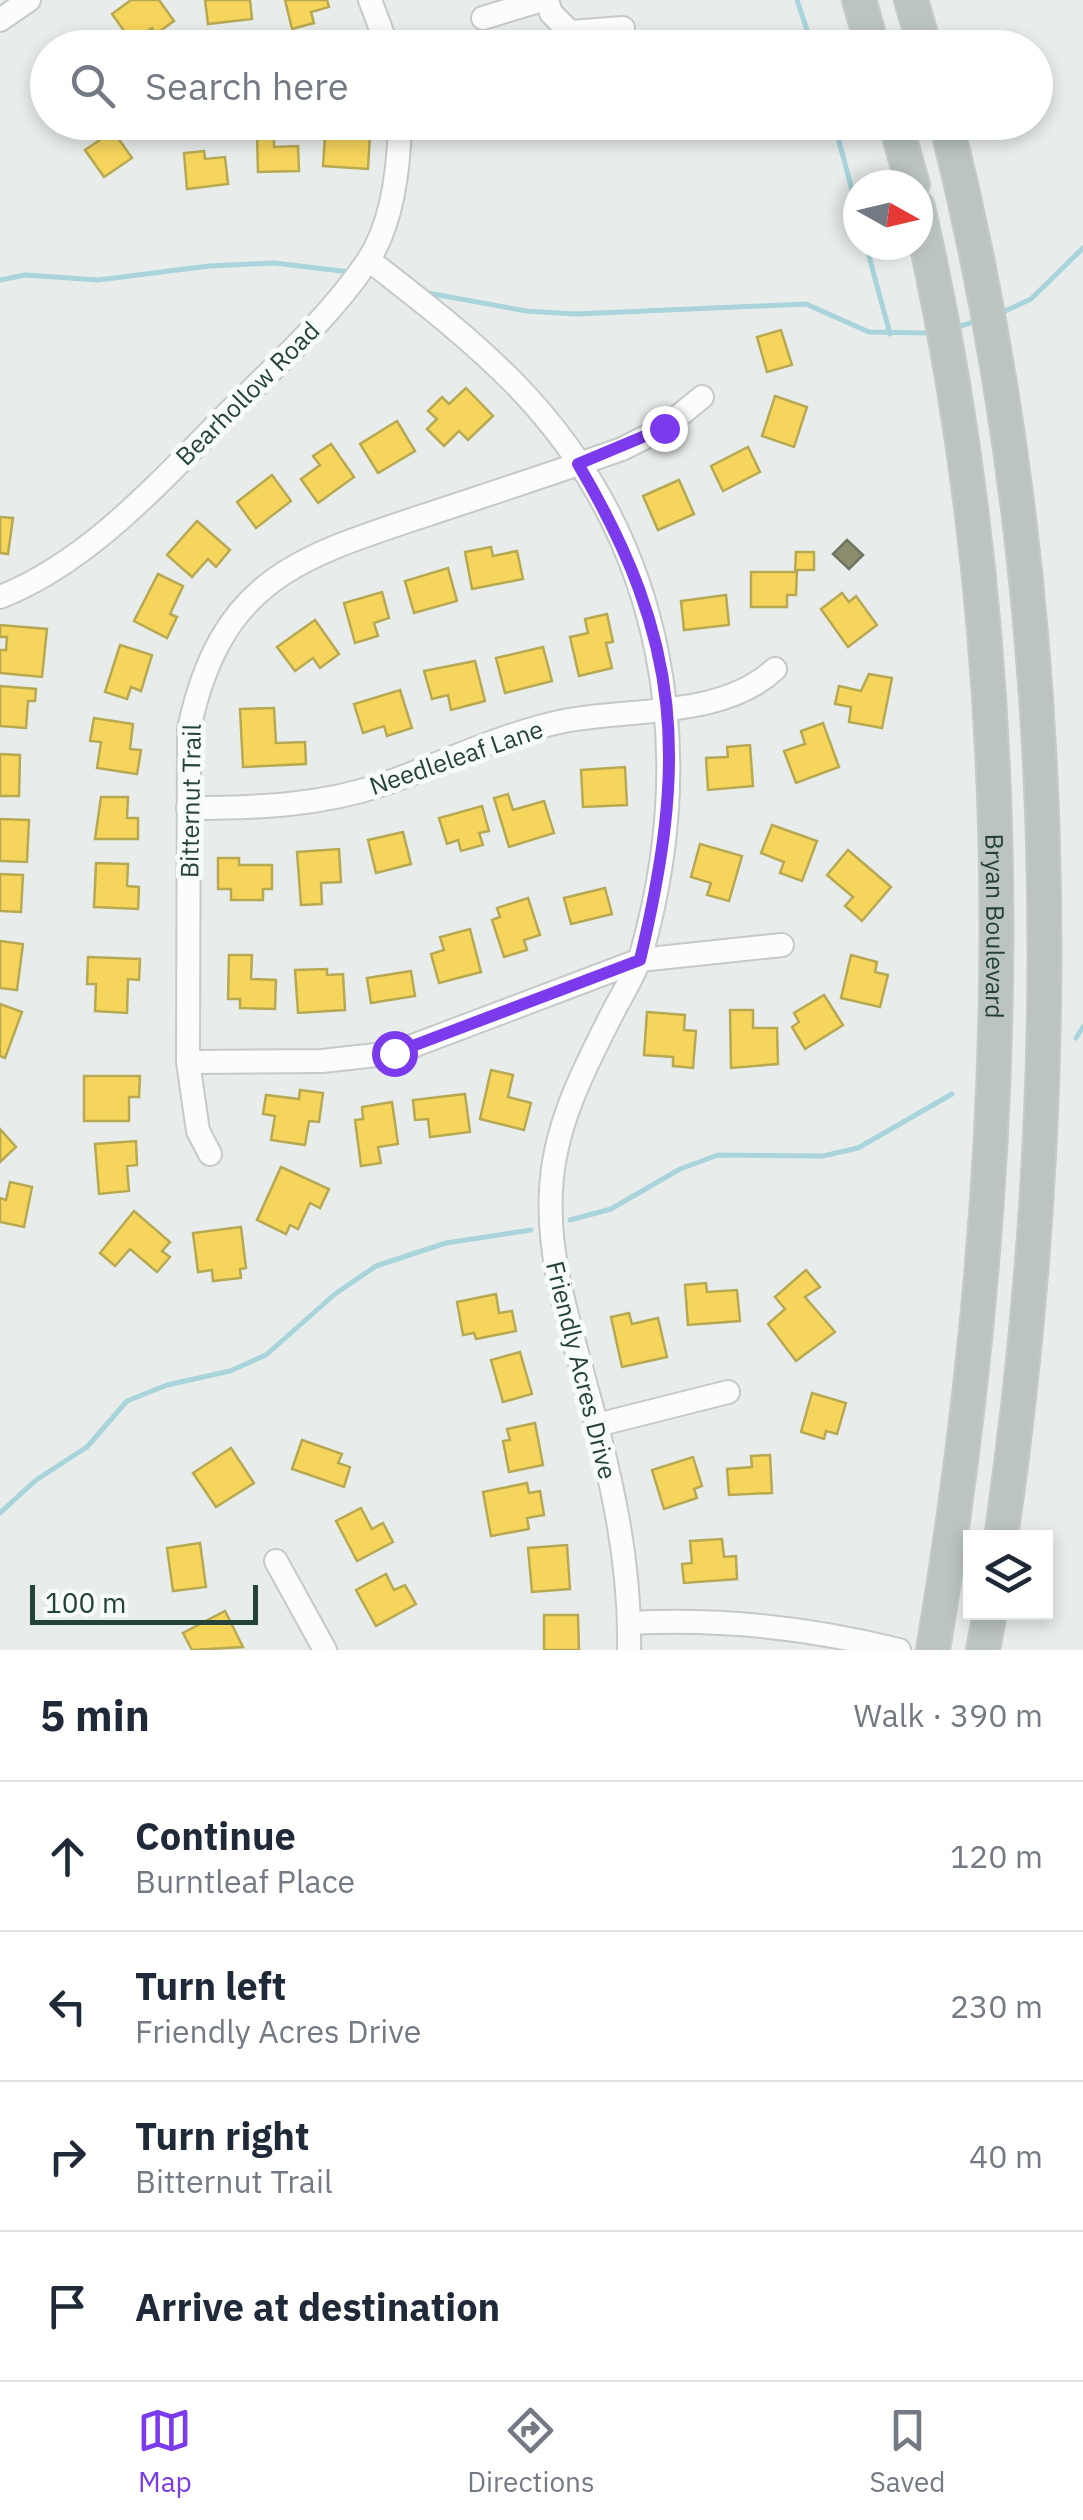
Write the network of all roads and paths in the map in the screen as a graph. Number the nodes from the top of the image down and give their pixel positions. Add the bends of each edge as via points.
1 (29, 0) edge
2 (370, 0) edge
3 (544, 0) edge
4 (859, 0) edge
5 (911, 0) edge
6 (482, 18) dead end
7 (0, 20) edge
8 (623, 28) dead end
9 (381, 30) edge
10 (568, 30) edge
11 (596, 30) edge
12 (868, 30) edge
13 (920, 30) edge
14 (398, 140) edge
15 (901, 140) edge
16 (951, 140) edge
17 (909, 170) edge
18 (368, 260) junction
19 (928, 260) edge
20 (702, 397) dead end
21 (578, 464) junction
22 (0, 598) edge
23 (775, 668) dead end
24 (666, 707) junction
25 (188, 808) junction
26 (782, 945) dead end
27 (640, 960) junction
28 (188, 1062) junction
29 (210, 1154) dead end
30 (728, 1392) dead end
31 (597, 1425) junction
32 (1002, 1530) edge
33 (276, 1561) dead end
34 (630, 1623) junction
35 (325, 1650) edge
36 (630, 1650) edge
37 (899, 1650) edge
38 (934, 1650) edge

1 - 7 street
2 - 9 street
3 - 6 street
3 - 10 street
4 - 12 highway
5 - 13 highway
8 - 11 street
14 - 18 street, Bearhollow Road via 394,188
15 - 17 highway
16 - 32 highway, Bryan Boulevard via 971,219 1015,478 1044,866 1035,1226
18 - 21 street, Friendly Acres Drive via 516,385
18 - 22 street, Bearhollow Road via 310,333 124,512 65,564
19 - 38 highway, Bryan Boulevard via 976,560 996,904 984,1249 971,1411
20 - 21 street, Bitternut Trail via 664,428
21 - 24 street, Friendly Acres Drive via 632,567 664,672
21 - 25 street, Bitternut Trail via 309,555 257,592 224,634 197,691 189,728
23 - 24 street, Needleleaf Lane via 732,696
24 - 25 street, Needleleaf Lane via 562,722 472,748 382,785 303,804
24 - 27 street, Friendly Acres Drive via 671,784 664,860
25 - 28 street, Bitternut Trail
26 - 27 street
27 - 28 street via 394,1053
27 - 31 street, Friendly Acres Drive via 578,1082 551,1185 553,1256
28 - 29 street, Bitternut Trail via 198,1131
30 - 31 street
31 - 34 street, Friendly Acres Drive via 618,1516
33 - 35 street
34 - 36 street, Friendly Acres Drive
34 - 37 street via 780,1626

